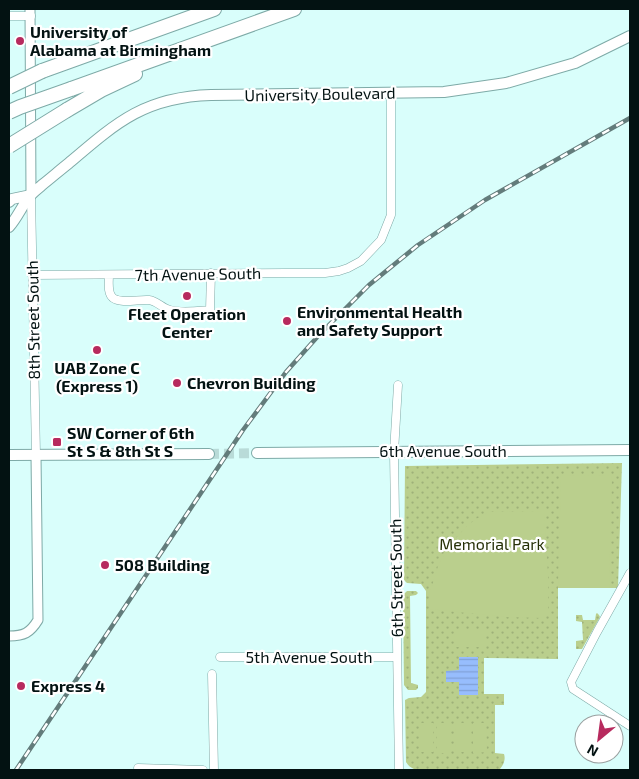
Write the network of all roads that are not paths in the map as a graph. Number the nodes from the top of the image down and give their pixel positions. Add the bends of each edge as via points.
1 (214, 9) edge
2 (294, 9) edge
3 (30, 12) edge
4 (9, 16) edge
5 (630, 36) edge
6 (205, 40) junction
7 (42, 71) junction
8 (9, 82) edge
9 (9, 86) edge
10 (391, 93) junction
11 (9, 112) edge
12 (9, 146) edge
13 (31, 195) junction
14 (9, 202) edge
15 (9, 227) edge
16 (211, 274) junction
17 (32, 275) junction
18 (109, 275) junction
19 (398, 385) dead end
20 (630, 450) edge
21 (394, 452) junction
22 (257, 453) tunnel mouth
23 (209, 454) tunnel mouth
24 (9, 455) edge
25 (36, 456) junction
26 (630, 573) edge
27 (9, 636) edge
28 (397, 657) junction
29 (220, 658) dead end
30 (212, 674) dead end
31 (630, 726) edge
32 (138, 768) dead end
33 (203, 770) edge
34 (214, 770) edge
35 (399, 770) edge

1 - 7 highway
2 - 6 highway
3 - 4 street
3 - 13 street, 8th Street South
5 - 10 main road, University Boulevard via 575,63 506,82 444,92
6 - 11 highway, bridge
6 - 12 highway, bridge via 101,90
7 - 8 highway, bridge
7 - 9 highway, bridge
10 - 13 main road, University Boulevard via 203,95 167,100 138,111 113,127
10 - 16 street, 7th Avenue South via 391,215 381,240 361,261 339,271
13 - 14 main road, University Boulevard
13 - 15 main road, University Boulevard
13 - 17 street, 8th Street South
16 - 18 street, 7th Avenue South
16 - 18 street via 210,310 186,311 170,310 150,300 117,300 110,294
17 - 18 street, 7th Avenue South
17 - 25 street, 8th Street South
19 - 21 street, 6th Street South
20 - 21 main road, 6th Avenue South
21 - 22 main road, 6th Avenue South
21 - 28 street, 6th Street South
23 - 25 main road
24 - 25 main road
25 - 27 street, 8th Street South via 38,620 26,634
26 - 31 street via 571,682 573,688
28 - 29 street, 5th Avenue South
28 - 35 street, 6th Street South
30 - 34 street
32 - 33 street

